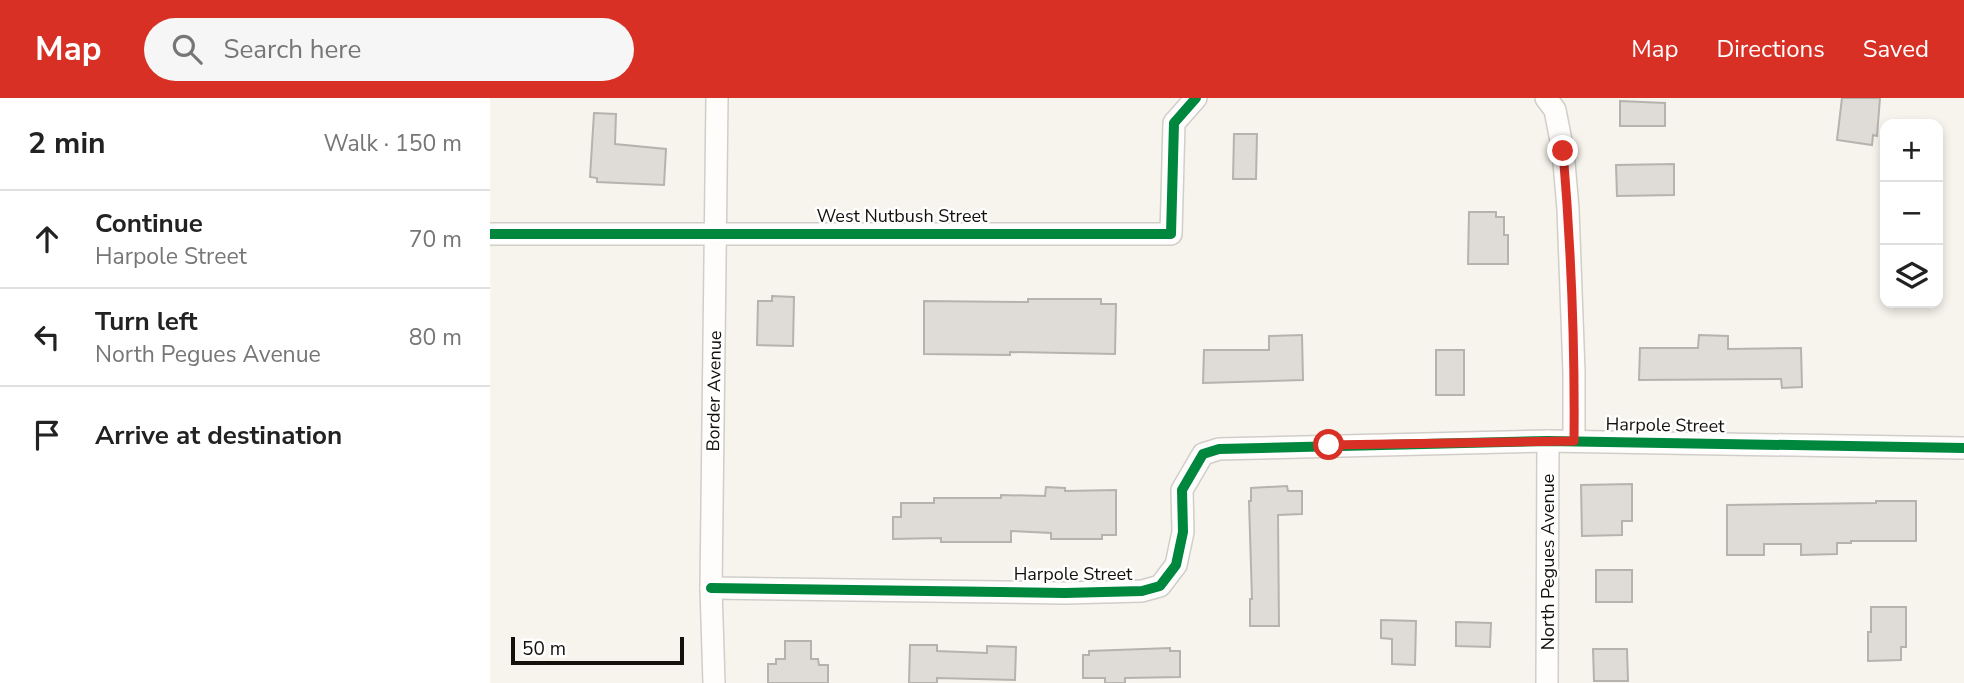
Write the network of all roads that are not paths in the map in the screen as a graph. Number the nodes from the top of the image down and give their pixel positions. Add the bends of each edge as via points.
1 (717, 98) edge
2 (1196, 98) edge
3 (1550, 104) edge
4 (490, 234) edge
5 (717, 235) junction
6 (1548, 440) junction
7 (1574, 441) junction
8 (1964, 448) edge
9 (711, 588) junction
10 (714, 683) edge
11 (1547, 683) edge

1 - 5 street, Border Avenue
2 - 5 street, West Nutbush Street via 1174,122 1171,234
3 - 7 street via 1563,151 1568,209
4 - 5 street, West Nutbush Street
5 - 9 street, Border Avenue
6 - 7 street, Harpole Street
6 - 9 street, Harpole Street via 1233,448 1203,454 1182,490 1183,532 1175,565 1160,586 1142,591
6 - 11 street, North Pegues Avenue
7 - 8 street, Harpole Street
9 - 10 street, Border Avenue

